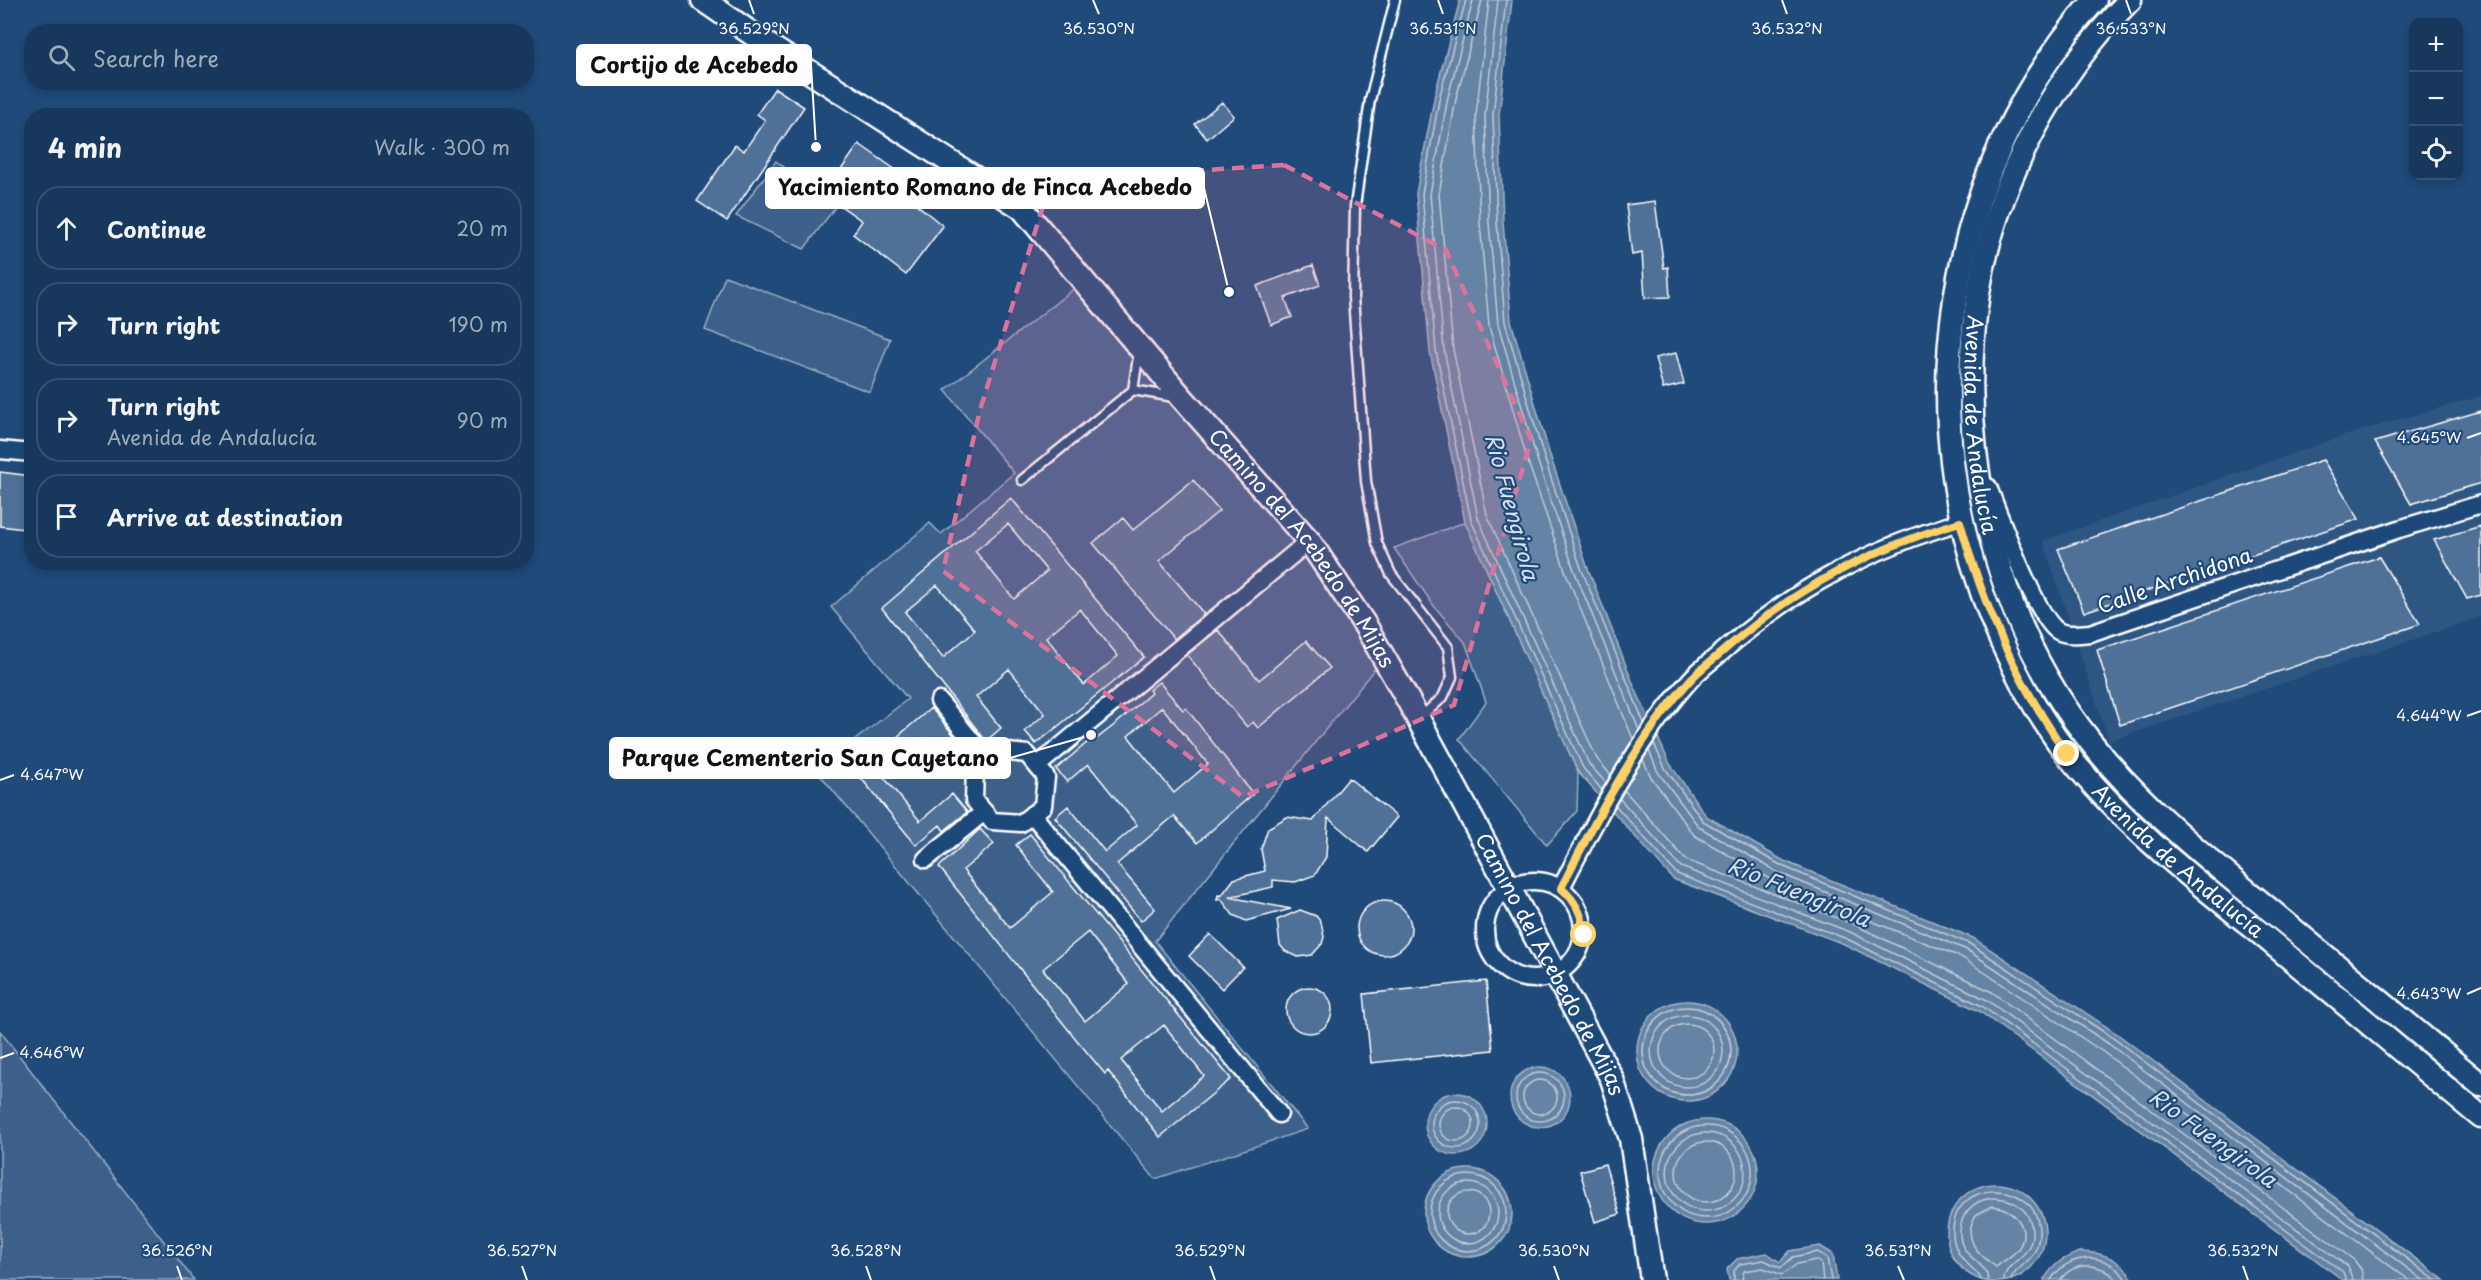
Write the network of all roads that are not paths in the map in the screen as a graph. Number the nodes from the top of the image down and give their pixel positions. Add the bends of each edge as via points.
1 (703, 0) edge
2 (1395, 0) edge
3 (2095, 0) edge
4 (2130, 0) edge
5 (1139, 347) junction
6 (1133, 390) junction
7 (1183, 399) junction
8 (0, 450) edge
9 (24, 452) edge
10 (1978, 465) junction
11 (1022, 480) dead end
12 (2481, 504) edge
13 (1960, 522) junction
14 (1309, 541) junction
15 (939, 701) dead end
16 (1418, 719) junction
17 (987, 760) junction
18 (1036, 766) junction
19 (984, 812) junction
20 (1032, 814) junction
21 (926, 859) dead end
22 (1510, 887) junction
23 (1561, 888) junction
24 (1556, 974) junction
25 (2481, 1085) edge
26 (1279, 1114) dead end
27 (2481, 1117) edge
28 (1652, 1280) edge

1 - 5 street, Camino del Acebedo de Mijas via 1022,208
2 - 16 lane via 1370,100 1355,206 1353,297 1366,482 1377,543 1391,574 1448,647 1452,677 1443,697
3 - 13 street, Avenida de Andalucía via 2057,48 2030,92 2002,144 1968,234 1949,336 1947,418
4 - 10 street, Avenida de Andalucía via 2076,62 2049,105 2008,188 1992,235 1978,291 1973,339 1973,415
5 - 6 lane
5 - 7 street, Camino del Acebedo de Mijas
6 - 7 lane
6 - 11 lane
7 - 14 street, Camino del Acebedo de Mijas
8 - 9 street
10 - 12 street, Calle Archidona via 2032,591 2049,622 2069,634 2090,633
10 - 25 street, Avenida de Andalucía via 1998,569 2034,652 2088,739 2150,808 2211,862
13 - 23 street via 1907,538 1800,592 1692,678 1658,720 1591,829
13 - 27 street, Avenida de Andalucía via 1975,577 2011,664 2036,710 2100,793 2196,881
14 - 16 street, Camino del Acebedo de Mijas via 1365,625
14 - 18 street
15 - 17 street
16 - 22 street, Camino del Acebedo de Mijas
17 - 18 street via 999,751 1027,754
17 - 19 street via 975,770 974,800
18 - 20 street via 1046,777 1043,806
19 - 20 street via 992,821 1021,823
19 - 21 street
20 - 26 street
22 - 23 street via 1524,881 1545,881
22 - 24 street, Camino del Acebedo de Mijas
22 - 24 street via 1497,896 1486,916 1487,948 1497,963 1514,976 1539,980
23 - 24 street via 1576,906 1584,935 1574,960
24 - 28 street, Camino del Acebedo de Mijas via 1612,1079 1622,1106 1632,1139

